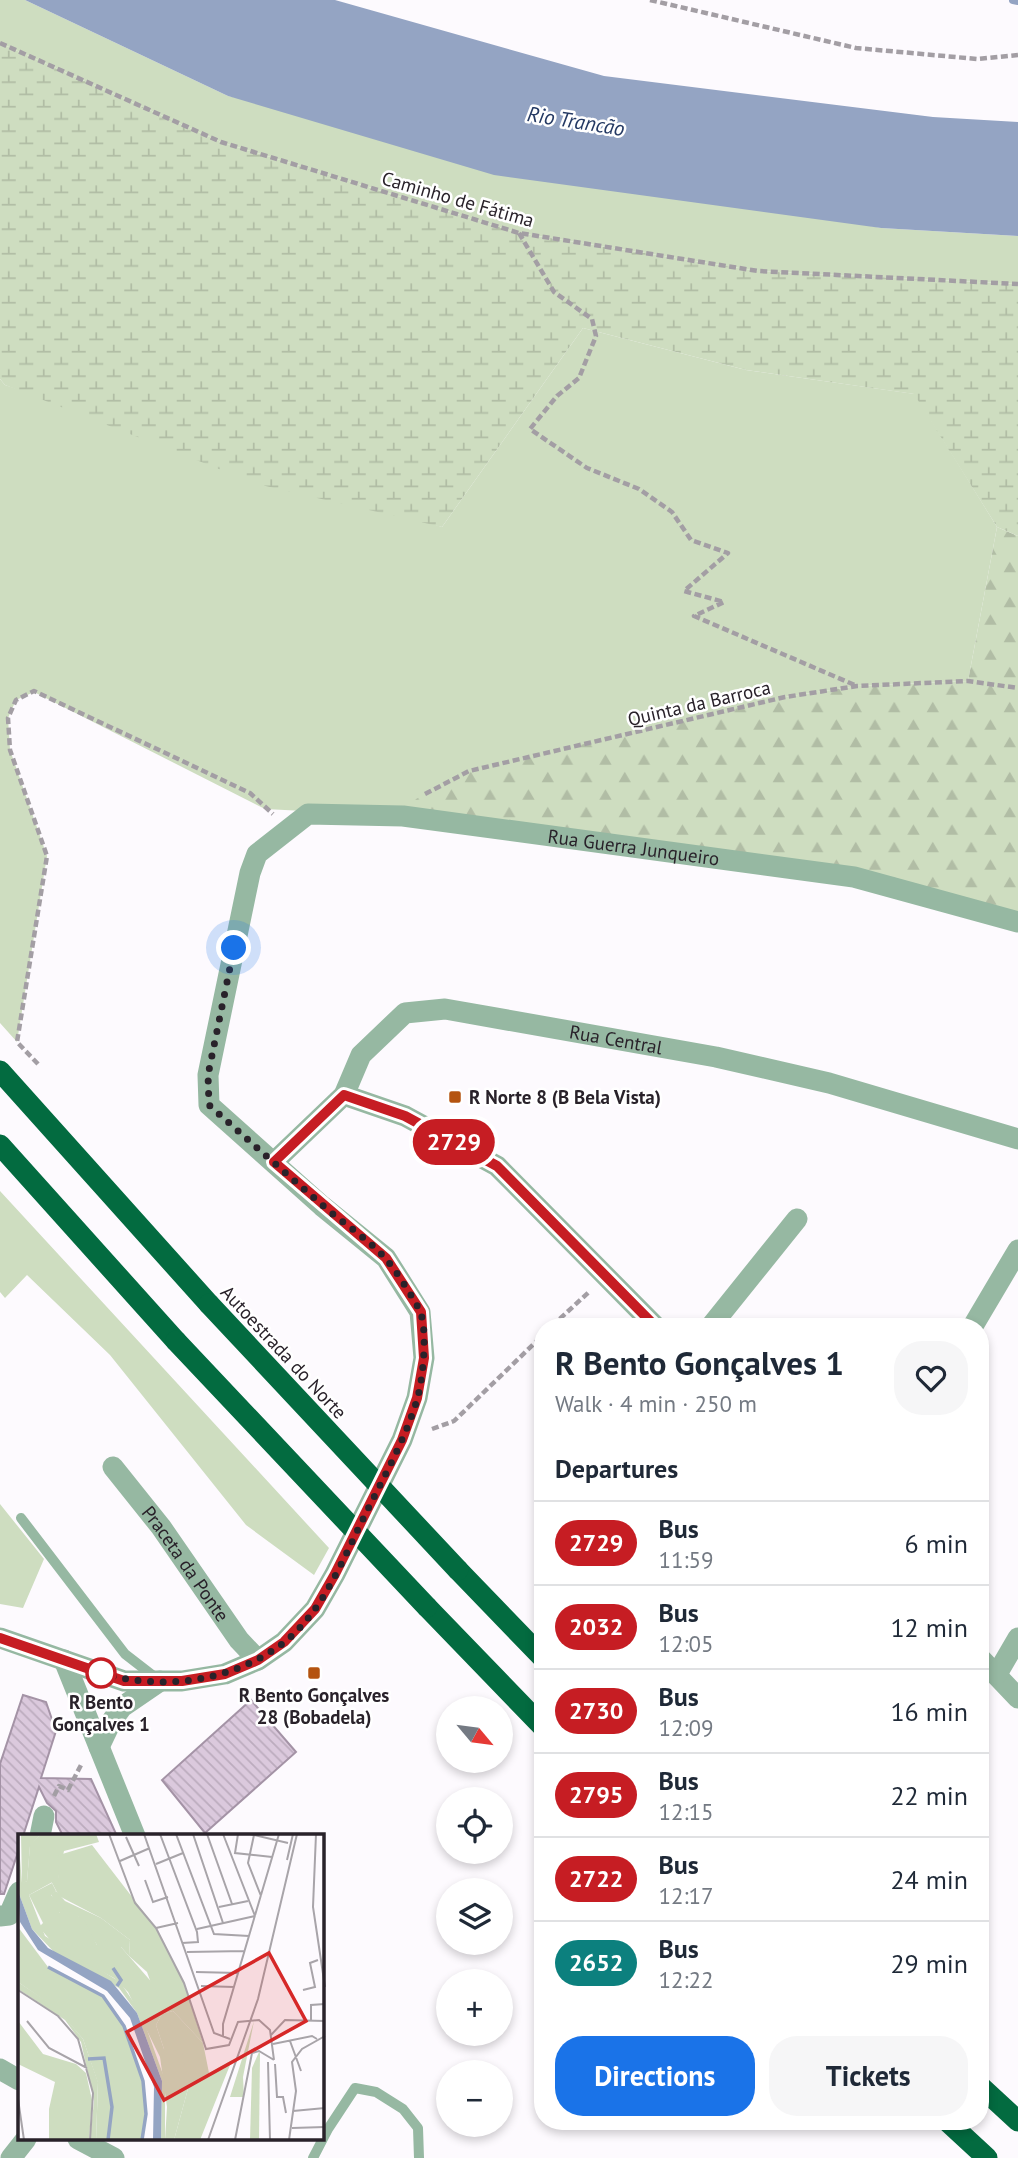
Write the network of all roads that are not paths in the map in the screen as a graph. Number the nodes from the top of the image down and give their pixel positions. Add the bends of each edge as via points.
1 (1018, 922) edge
2 (0, 1071) edge
3 (344, 1095) junction
4 (1018, 1139) edge
5 (0, 1144) edge
6 (274, 1162) junction
7 (797, 1219) dead end
8 (1018, 1250) edge
9 (647, 1318) edge
10 (717, 1318) edge
11 (978, 1318) edge
12 (113, 1467) dead end
13 (20, 1518) dead end
14 (0, 1638) edge
15 (1018, 1638) edge
16 (534, 1649) edge
17 (64, 1660) junction
18 (258, 1660) junction
19 (989, 1668) edge
20 (996, 1675) junction
21 (160, 1681) junction
22 (1018, 1698) edge
23 (534, 1718) edge
24 (99, 1747) junction
25 (134, 1834) edge
26 (18, 1894) edge
27 (0, 1916) edge
28 (0, 2069) edge
29 (18, 2079) edge
30 (989, 2094) edge
31 (1018, 2121) edge
32 (957, 2130) edge
33 (324, 2137) edge
34 (25, 2140) edge
35 (80, 2140) edge
36 (322, 2140) edge
37 (11, 2158) edge
38 (114, 2158) edge
39 (313, 2158) edge
40 (419, 2158) edge
41 (987, 2158) edge

1 - 6 street, Rua Guerra Junqueiro via 854,877 403,816 308,814 257,854 208,1075 209,1105
2 - 16 highway, Autoestrada do Norte, bridge via 209,1304
3 - 4 street, Rua Central via 361,1055 405,1013 445,1009 804,1077
3 - 6 street, Rua Central
3 - 9 street via 405,1116 497,1166
5 - 23 highway, bridge via 176,1341
6 - 18 street via 386,1258 421,1312 424,1358 417,1398 402,1440 335,1574 315,1609 284,1642
7 - 10 street
8 - 11 street
12 - 18 street, Praceta da Ponte
13 - 21 lane via 125,1654
14 - 17 street
15 - 20 street
17 - 21 street via 124,1681
17 - 24 street
18 - 21 street via 225,1674
19 - 20 street
20 - 22 street
21 - 24 street via 122,1707
24 - 25 street
26 - 27 street via 9,1915
28 - 29 street
30 - 31 highway
32 - 41 highway
33 - 40 lane via 355,2088 376,2092 403,2109 418,2128
34 - 37 street
35 - 38 street
36 - 39 lane

